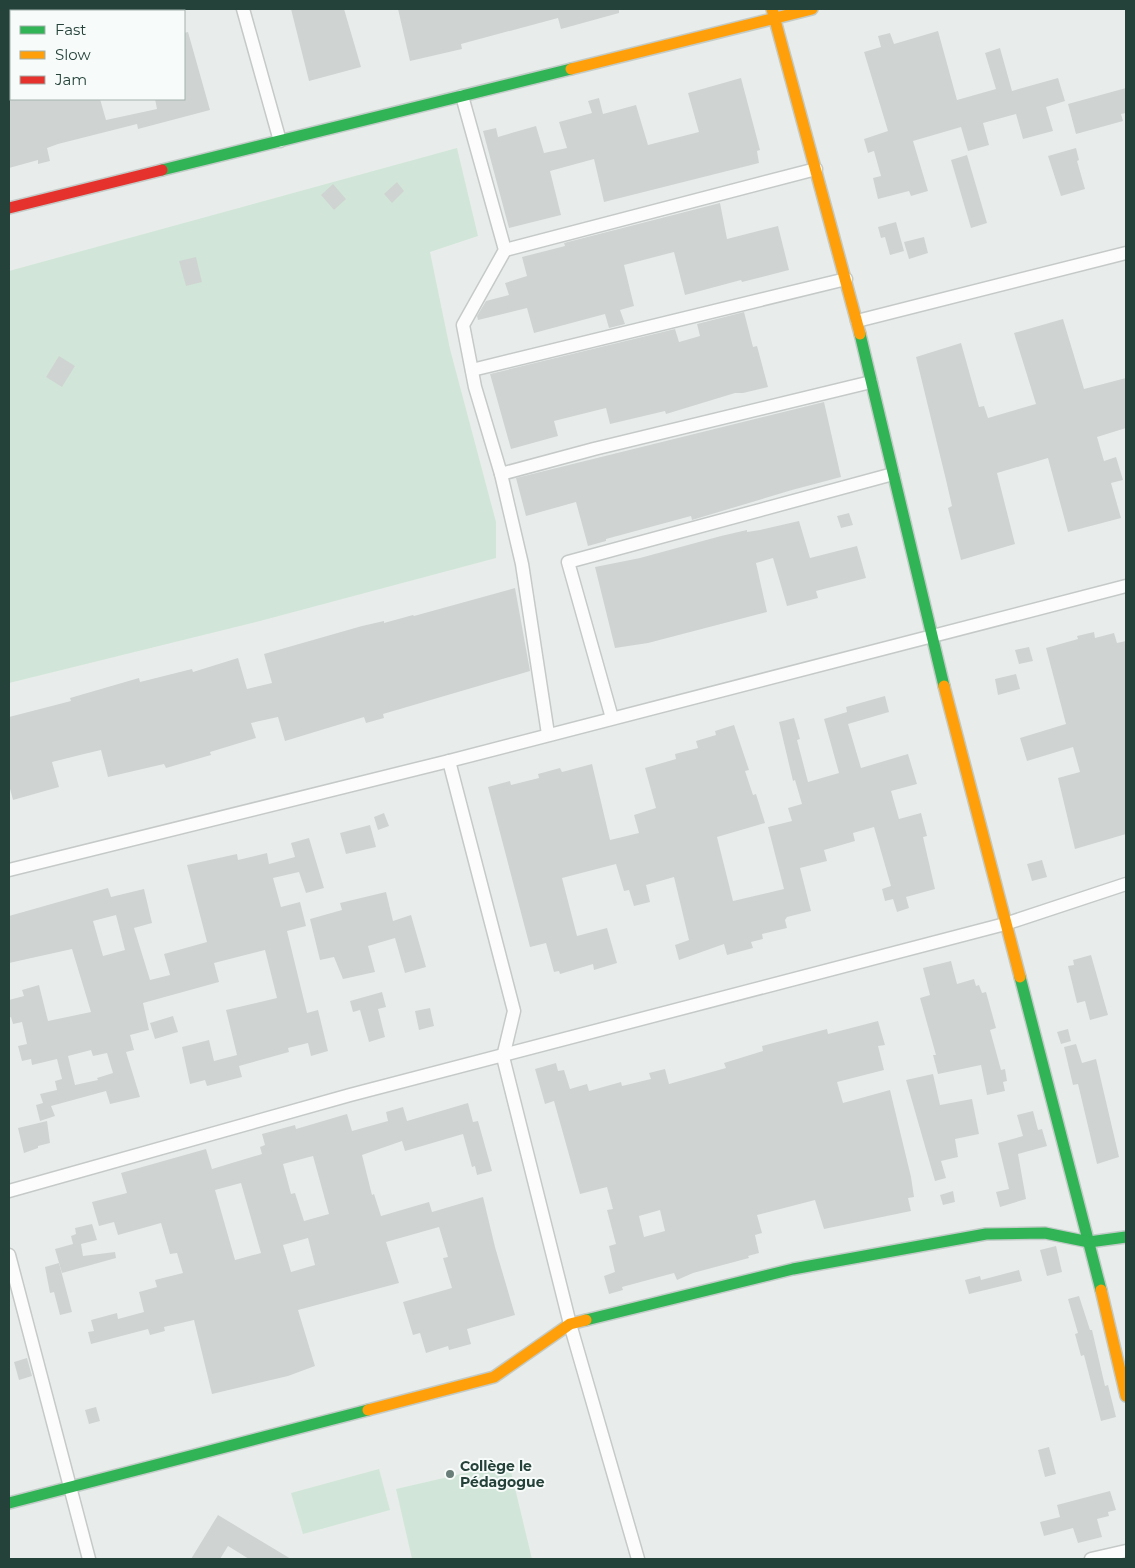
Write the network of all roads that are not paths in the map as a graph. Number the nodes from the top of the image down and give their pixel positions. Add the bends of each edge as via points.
1 (243, 9) edge
2 (812, 9) edge
3 (773, 13) edge
4 (462, 96) junction
5 (280, 141) junction
6 (816, 169) junction
7 (9, 208) edge
8 (505, 250) junction
9 (1126, 253) edge
10 (846, 279) junction
11 (857, 321) junction
12 (472, 370) junction
13 (871, 382) junction
14 (501, 474) junction
15 (893, 474) junction
16 (1126, 586) edge
17 (930, 636) junction
18 (612, 718) junction
19 (548, 734) junction
20 (449, 761) junction
21 (9, 870) edge
22 (1126, 884) edge
23 (1005, 924) junction
24 (503, 1057) junction
25 (9, 1191) edge
26 (1126, 1237) edge
27 (1088, 1242) junction
28 (9, 1255) edge
29 (570, 1324) junction
30 (1126, 1396) edge
31 (71, 1487) junction
32 (9, 1504) edge
33 (1126, 1551) edge
34 (89, 1559) edge
35 (638, 1559) edge
36 (1091, 1559) edge

1 - 5 street
2 - 3 street
3 - 4 street
3 - 6 street
4 - 5 street
4 - 8 street
5 - 7 street
6 - 8 street
6 - 10 street
8 - 12 street via 463,325
9 - 11 street
10 - 11 street
10 - 12 street
11 - 13 street
12 - 14 street
13 - 14 street
13 - 15 street
14 - 19 street via 522,564
15 - 17 street
15 - 18 street via 568,562
16 - 17 street
17 - 18 street
17 - 23 street
18 - 19 street
19 - 20 street
20 - 21 street
20 - 24 street via 514,1011
22 - 23 street
23 - 24 street
23 - 27 street
24 - 25 street
24 - 29 street
26 - 27 street
27 - 29 street via 1045,1233 986,1234 793,1269
27 - 30 street
28 - 31 street
29 - 31 street via 494,1376
29 - 35 street
31 - 32 street
31 - 34 street
33 - 36 street

